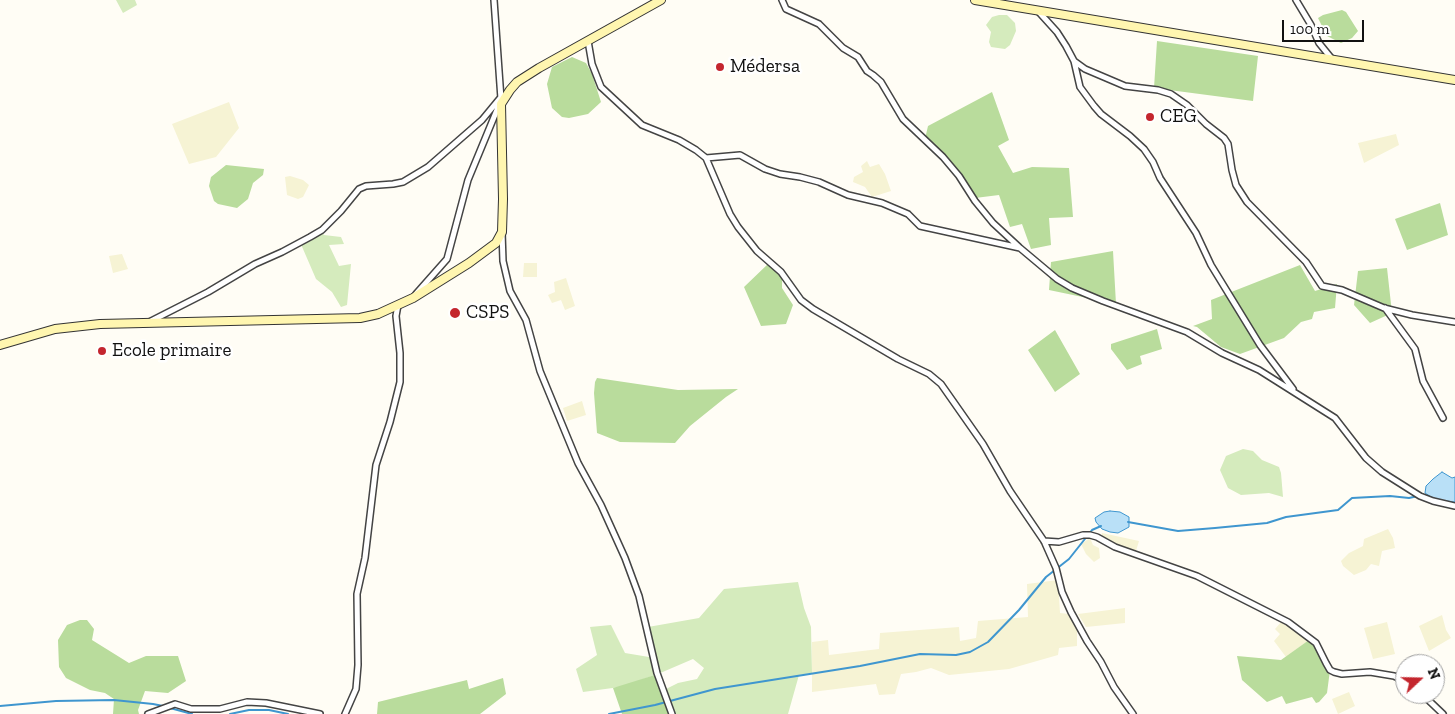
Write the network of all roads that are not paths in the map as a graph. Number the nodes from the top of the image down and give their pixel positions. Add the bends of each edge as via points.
1 (494, 0) edge
2 (661, 0) edge
3 (782, 0) edge
4 (975, 0) edge
5 (1296, 0) edge
6 (1037, 10) junction
7 (588, 41) junction
8 (1333, 60) junction
9 (1074, 61) junction
10 (1455, 80) edge
11 (501, 101) junction
12 (706, 158) junction
13 (502, 232) junction
14 (1020, 248) junction
15 (413, 298) junction
16 (398, 305) junction
17 (1384, 308) junction
18 (1455, 322) edge
19 (147, 323) junction
20 (0, 345) edge
21 (1294, 391) junction
22 (1443, 418) dead end
23 (1455, 506) edge
24 (1044, 541) junction
25 (1395, 676) edge
26 (1432, 704) edge
27 (148, 714) edge
28 (320, 714) edge
29 (346, 714) edge
30 (672, 714) edge
31 (1133, 714) edge
32 (1443, 714) edge

1 - 11 street
2 - 7 street
3 - 14 street via 786,8 819,24 882,82 903,119 943,157 993,223
4 - 6 street
5 - 8 street via 1319,43
6 - 8 street
6 - 9 street via 1057,32
7 - 11 street via 517,82
7 - 12 street via 601,87 617,103 642,125 679,140
8 - 10 street
9 - 17 street via 1125,86 1158,90 1187,105 1224,138 1236,185 1247,202 1306,262 1318,282 1326,288 1342,290
9 - 21 street via 1080,87 1101,114 1144,149 1260,345
11 - 13 street
11 - 15 street via 468,180 447,259
11 - 19 street via 460,140 414,176 393,184 359,189 322,230
12 - 14 street via 740,155 765,169 819,182 848,195 882,203 908,214 920,226
12 - 24 street via 738,228 781,272 801,300 941,384
13 - 15 street via 496,243 469,264
13 - 30 street via 503,261 510,291 526,320 540,371 578,463 625,558
14 - 21 street via 1072,288 1187,332
15 - 16 street
16 - 19 street via 370,316 342,320
16 - 29 street via 400,382 376,465 365,558 357,594 356,689
17 - 18 street
17 - 22 street via 1415,349 1423,381
19 - 20 street via 100,324 55,330
21 - 23 street via 1335,418 1366,458 1382,472 1420,496
24 - 25 street via 1059,542 1083,535 1097,537 1114,547 1197,576 1288,622 1316,643 1334,672 1370,672
24 - 31 street via 1062,592 1080,629
26 - 32 street
27 - 28 street via 174,704 191,709 220,709 247,702

